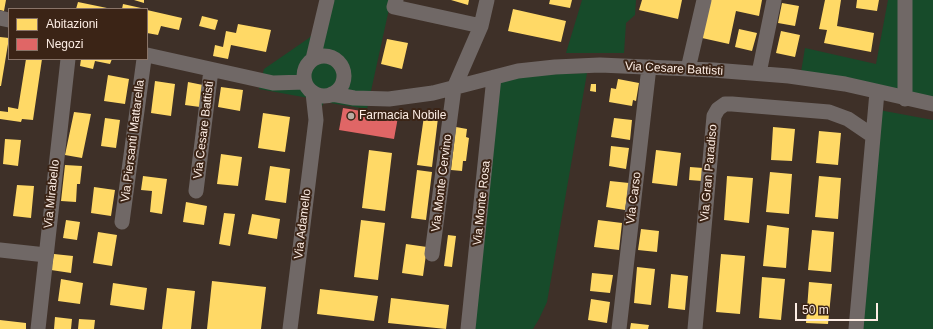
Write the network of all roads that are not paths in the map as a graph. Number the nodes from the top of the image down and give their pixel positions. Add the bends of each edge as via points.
1 (327, 0) edge
2 (396, 0) edge
3 (487, 0) edge
4 (694, 0) edge
5 (704, 0) edge
6 (774, 0) edge
7 (906, 0) edge
8 (481, 26) junction
9 (319, 33) junction
10 (148, 55) edge
11 (330, 57) junction
12 (312, 59) junction
13 (68, 60) edge
14 (144, 60) edge
15 (649, 67) junction
16 (684, 69) junction
17 (211, 70) junction
18 (759, 73) junction
19 (494, 77) junction
20 (344, 80) junction
21 (454, 88) junction
22 (319, 92) junction
23 (877, 92) junction
24 (415, 96) junction
25 (905, 99) junction
26 (933, 104) edge
27 (873, 136) junction
28 (196, 191) dead end
29 (122, 222) dead end
30 (0, 250) edge
31 (432, 254) dead end
32 (46, 255) junction
33 (38, 329) edge
34 (290, 329) edge
35 (468, 329) edge
36 (619, 329) edge
37 (695, 329) edge
38 (856, 329) edge

1 - 9 street
2 - 8 street via 394,7
3 - 8 street, Via Monte Cervino
4 - 16 street
5 - 16 street
6 - 18 street
7 - 25 street
8 - 21 street, Via Monte Cervino
9 - 11 street
9 - 12 street
10 - 17 street, Via Cesare Battisti
11 - 12 street via 320,56
11 - 20 street via 342,66
12 - 22 street via 304,69
13 - 32 street, Via Mirabello
14 - 29 street, Via Piersanti Mattarella
15 - 16 street, Via Cesare Battisti
15 - 19 street, Via Cesare Battisti via 567,66
15 - 36 street, Via Carso
16 - 18 street, Via Cesare Battisti
17 - 22 street, Via Cesare Battisti
17 - 28 street, Via Cesare Battisti
18 - 23 street, Via Cesare Battisti via 816,79
19 - 21 street, Via Cesare Battisti
19 - 35 street, Via Monte Rosa
20 - 22 street via 340,88
20 - 24 street, Via Cesare Battisti via 364,91
21 - 24 street, Via Cesare Battisti
21 - 31 street, Via Monte Cervino
22 - 24 street, Via Cesare Battisti via 357,99
22 - 34 street, Via Adamello
23 - 25 street, Via Cesare Battisti
23 - 27 street
25 - 26 street, Via Cesare Battisti
27 - 37 street, Via Gran Paradiso via 848,119 829,112 732,104 725,104 718,109 714,116
27 - 38 street
30 - 32 street
32 - 33 street, Via Mirabello

